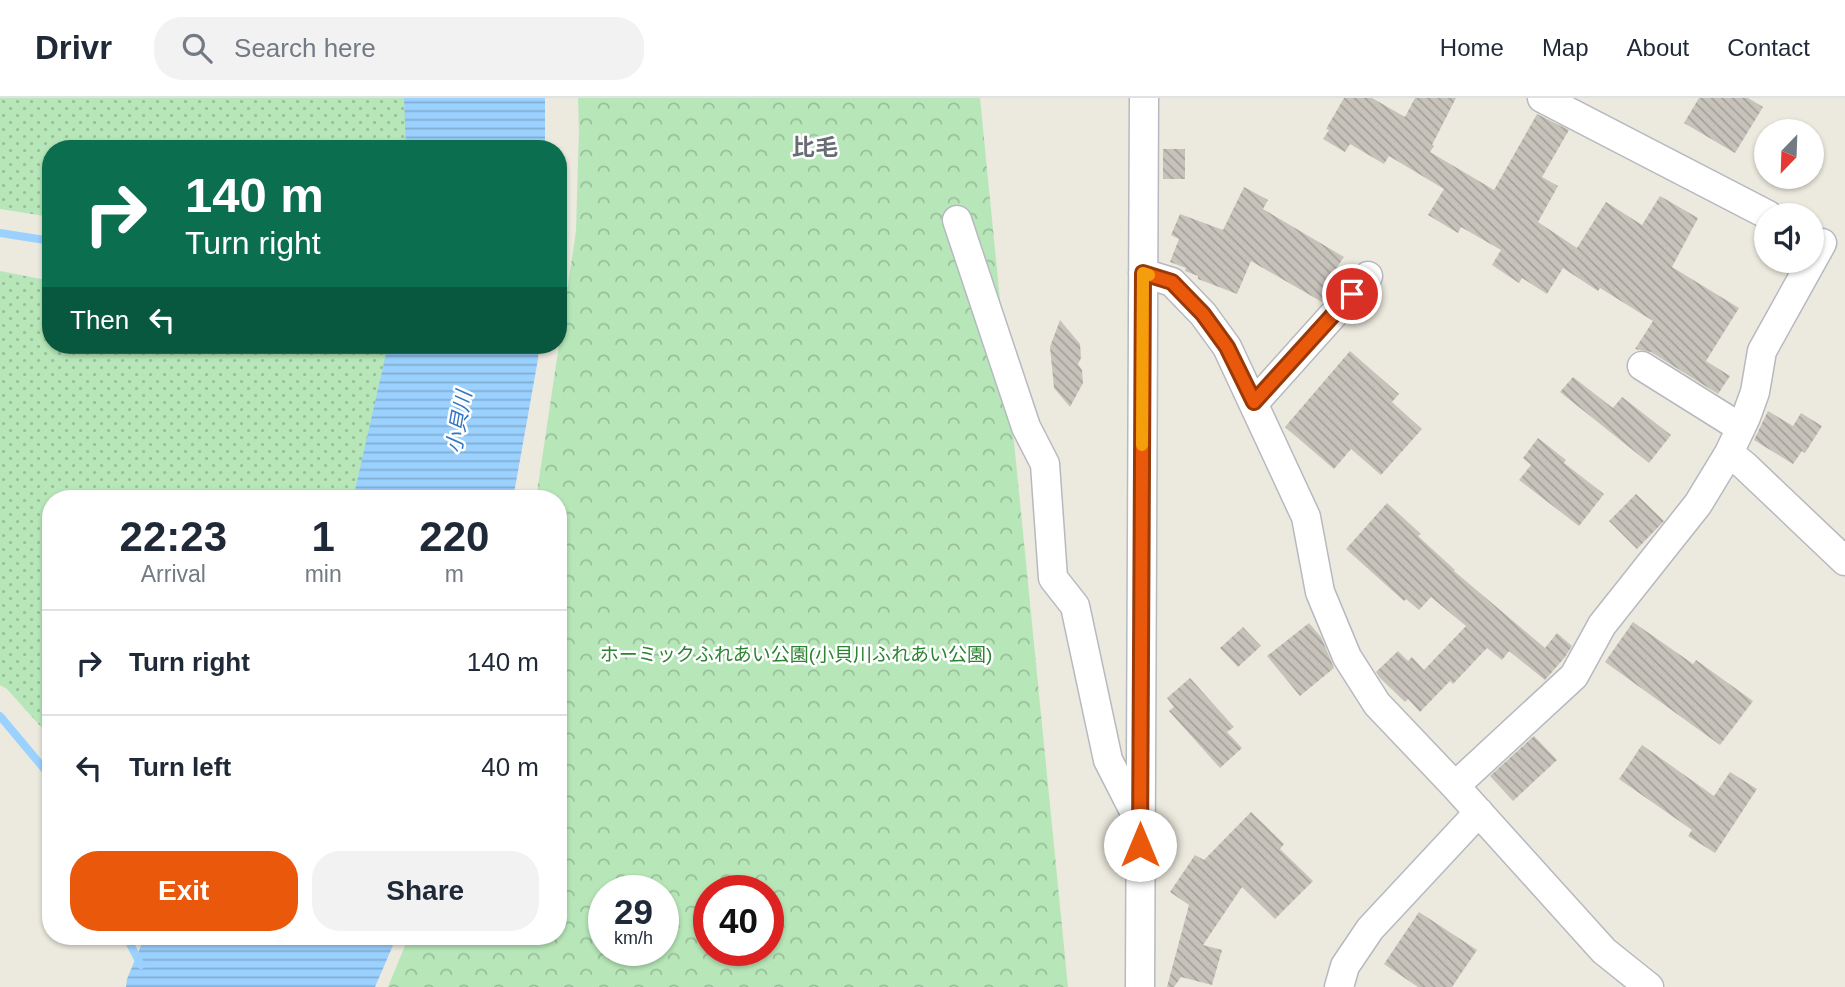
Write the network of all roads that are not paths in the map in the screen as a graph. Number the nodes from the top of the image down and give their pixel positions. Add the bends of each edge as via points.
1 (1144, 98) edge
2 (1542, 98) edge
3 (1754, 208) edge
4 (957, 220) dead end
5 (1826, 245) edge
6 (1143, 273) junction
7 (1368, 276) dead end
8 (1642, 366) dead end
9 (1254, 402) junction
10 (1741, 428) junction
11 (1728, 453) junction
12 (1845, 561) edge
13 (1455, 786) junction
14 (1479, 812) junction
15 (1140, 822) junction
16 (1140, 987) edge
17 (1339, 987) edge
18 (1649, 987) edge

1 - 6 street
2 - 3 street
4 - 15 street via 1026,427 1045,464 1053,578 1075,606 1108,760
5 - 10 street via 1762,351 1755,392
6 - 9 street via 1172,282 1203,314 1227,347
6 - 15 street
7 - 9 street
8 - 10 street
9 - 13 street via 1306,517 1320,592 1347,657 1377,704
10 - 11 street
11 - 12 street
11 - 13 street via 1698,504 1602,625 1574,677
13 - 14 street
14 - 17 street via 1370,929 1345,966
14 - 18 street via 1604,951
15 - 16 street

